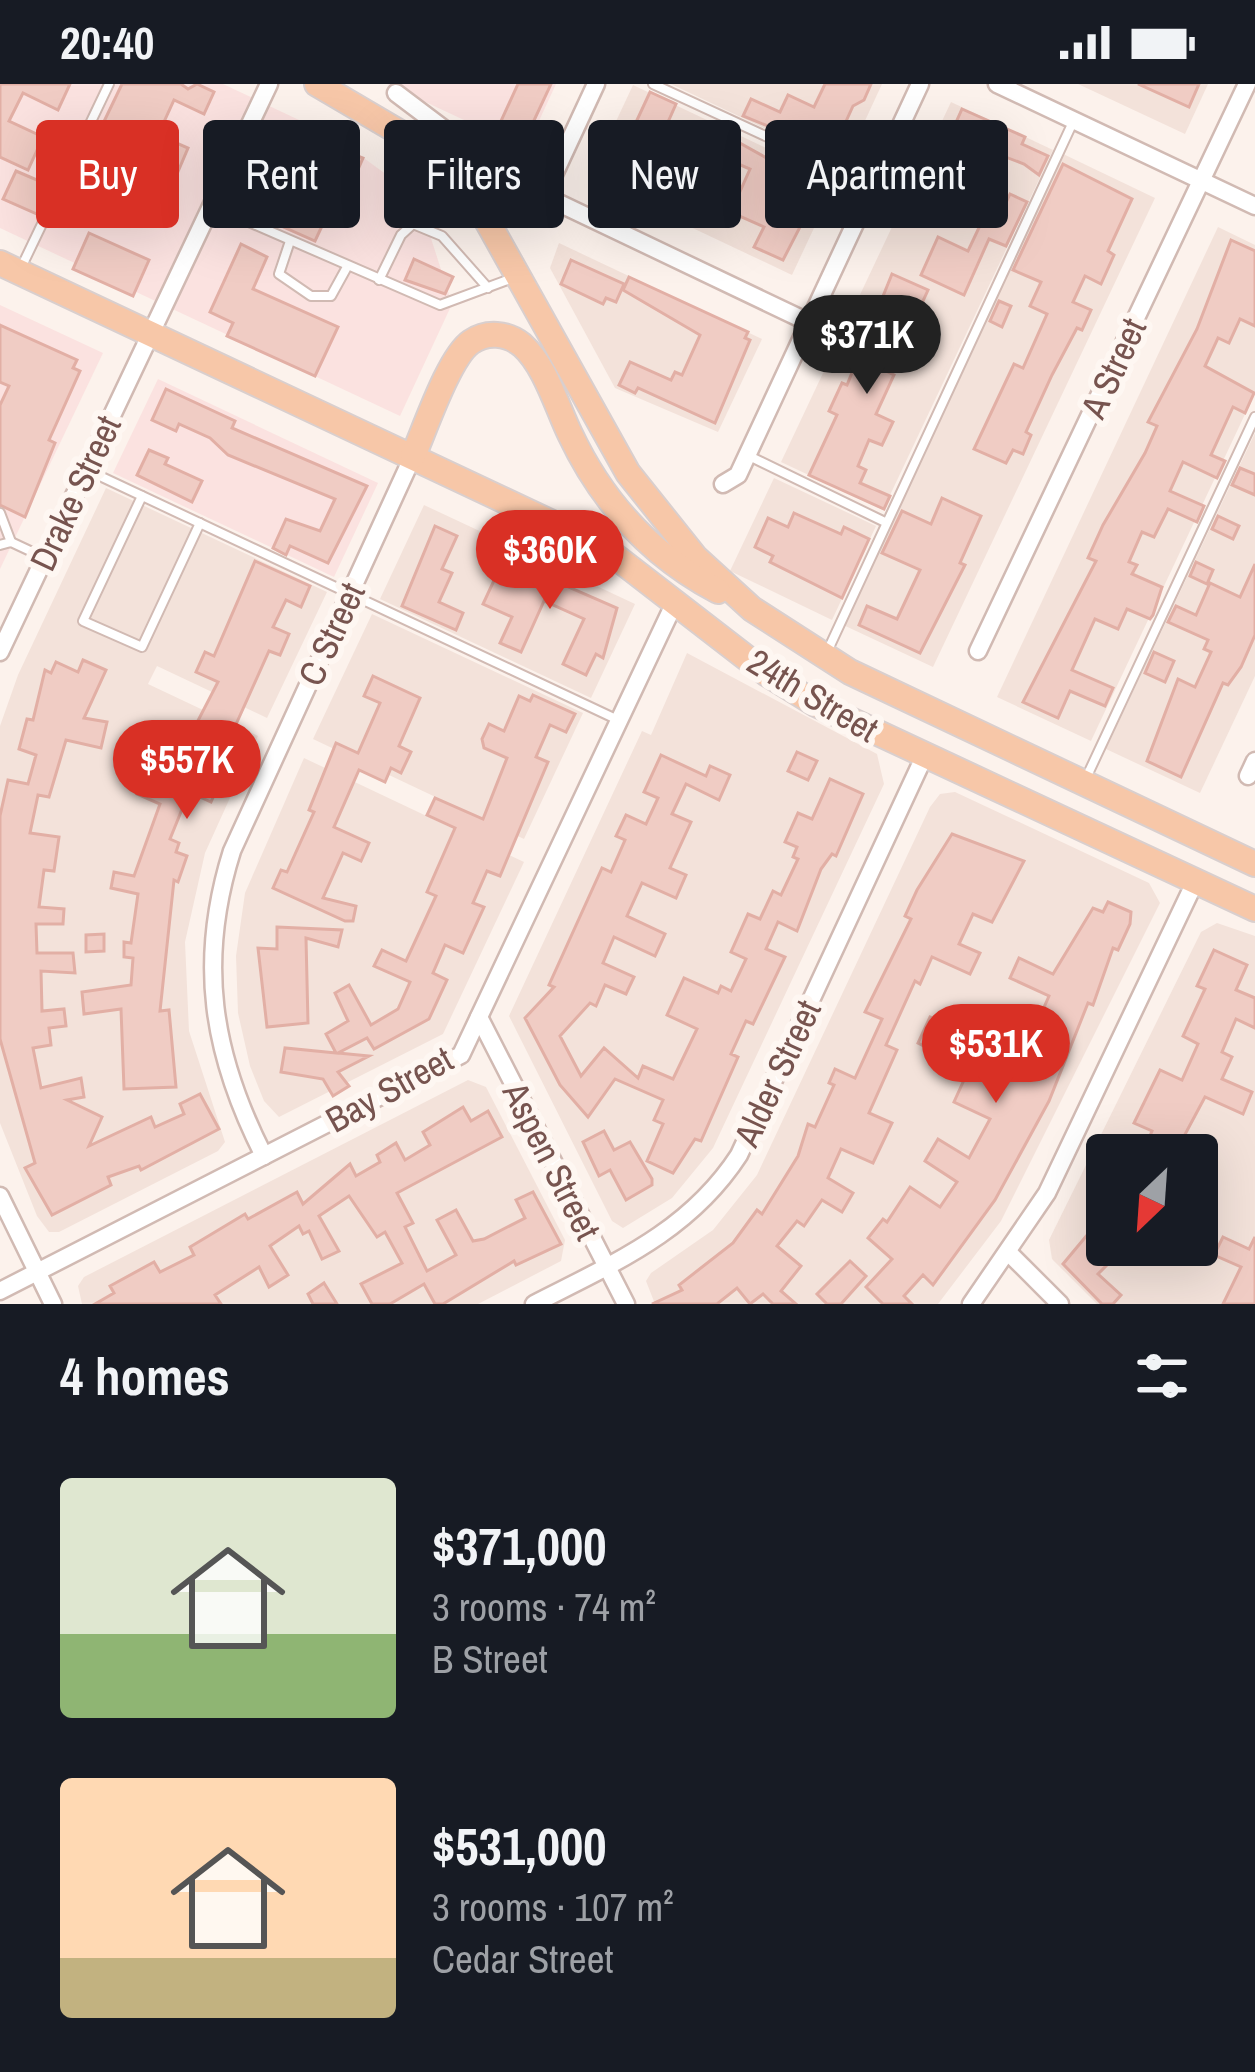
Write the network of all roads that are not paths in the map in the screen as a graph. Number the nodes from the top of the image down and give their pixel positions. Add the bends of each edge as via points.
1 (109, 84) edge
2 (269, 84) edge
3 (316, 84) edge
4 (596, 84) edge
5 (653, 84) edge
6 (920, 84) edge
7 (997, 84) edge
8 (1247, 84) edge
9 (396, 93) dead end
10 (252, 120) edge
11 (432, 120) edge
12 (903, 120) edge
13 (1074, 121) junction
14 (765, 136) edge
15 (564, 153) edge
16 (1202, 181) junction
17 (564, 206) edge
18 (1255, 206) edge
19 (203, 222) edge
20 (261, 228) edge
21 (852, 228) edge
22 (290, 241) junction
23 (347, 266) junction
24 (10, 267) edge
25 (521, 275) junction
26 (379, 280) junction
27 (488, 288) junction
28 (808, 322) junction
29 (149, 333) junction
30 (1255, 417) edge
31 (747, 455) junction
32 (413, 456) junction
33 (86, 469) junction
34 (723, 484) dead end
35 (142, 495) junction
36 (0, 513) edge
37 (885, 522) junction
38 (200, 523) junction
39 (11, 542) junction
40 (0, 545) edge
41 (45, 557) junction
42 (350, 593) junction
43 (676, 600) junction
44 (752, 609) junction
45 (8, 616) edge
46 (978, 651) dead end
47 (0, 652) edge
48 (824, 659) junction
49 (619, 721) junction
50 (923, 757) junction
51 (1084, 783) junction
52 (1255, 864) edge
53 (1195, 882) junction
54 (1255, 910) edge
55 (479, 1017) junction
56 (264, 1156) junction
57 (0, 1196) edge
58 (1010, 1254) junction
59 (607, 1267) junction
60 (37, 1272) junction
61 (0, 1291) edge
62 (53, 1304) edge
63 (534, 1304) edge
64 (626, 1304) edge
65 (971, 1304) edge
66 (1060, 1304) edge

1 - 24 lane
2 - 10 street, Drake Street
3 - 25 main road, 24th Street via 369,110 448,167
4 - 15 street
5 - 14 lane
6 - 12 street
7 - 13 street
8 - 16 street, A Street
9 - 11 street
13 - 16 street
13 - 37 lane
16 - 18 street
16 - 46 street, A Street
17 - 28 street
19 - 29 street, Drake Street
20 - 22 lane
21 - 28 street
22 - 23 lane
22 - 23 lane via 279,274 310,296 332,296
23 - 26 lane
24 - 29 main road, 24th Street
25 - 27 lane
25 - 44 main road, 24th Street via 628,473 694,557
26 - 27 lane via 440,305
26 - 27 lane via 413,224 442,236
28 - 31 street
29 - 32 main road, 24th Street
29 - 33 street, Drake Street
30 - 51 lane
31 - 34 street
31 - 37 lane
32 - 42 street, C Street
32 - 43 main road, 24th Street via 603,547
32 - 44 main road via 464,347 504,335 527,351 583,460 650,545
33 - 35 lane
33 - 41 street, Drake Street
35 - 38 lane
35 - 38 lane via 82,621 142,647
36 - 39 lane
37 - 48 lane
38 - 42 lane
39 - 40 lane
39 - 41 lane
41 - 45 street, Drake Street
42 - 49 lane
42 - 56 street, C Street via 232,851 212,930 217,1039
43 - 49 street, Bay Street
43 - 50 main road, 24th Street via 788,689
44 - 48 main road, 24th Street
45 - 47 street, Drake Street
48 - 51 main road, 24th Street
49 - 55 street, Bay Street
50 - 53 main road, 24th Street
50 - 59 street, Alder Street via 739,1154 686,1219
51 - 52 main road, 24th Street
53 - 54 main road, 24th Street
53 - 58 street
55 - 56 street, Bay Street via 461,1055
55 - 59 street, Aspen Street
56 - 60 street, Bay Street
57 - 60 street
58 - 65 street
58 - 66 street
59 - 63 street, Alder Street
59 - 64 street, Aspen Street
60 - 61 street, Bay Street
60 - 62 street

